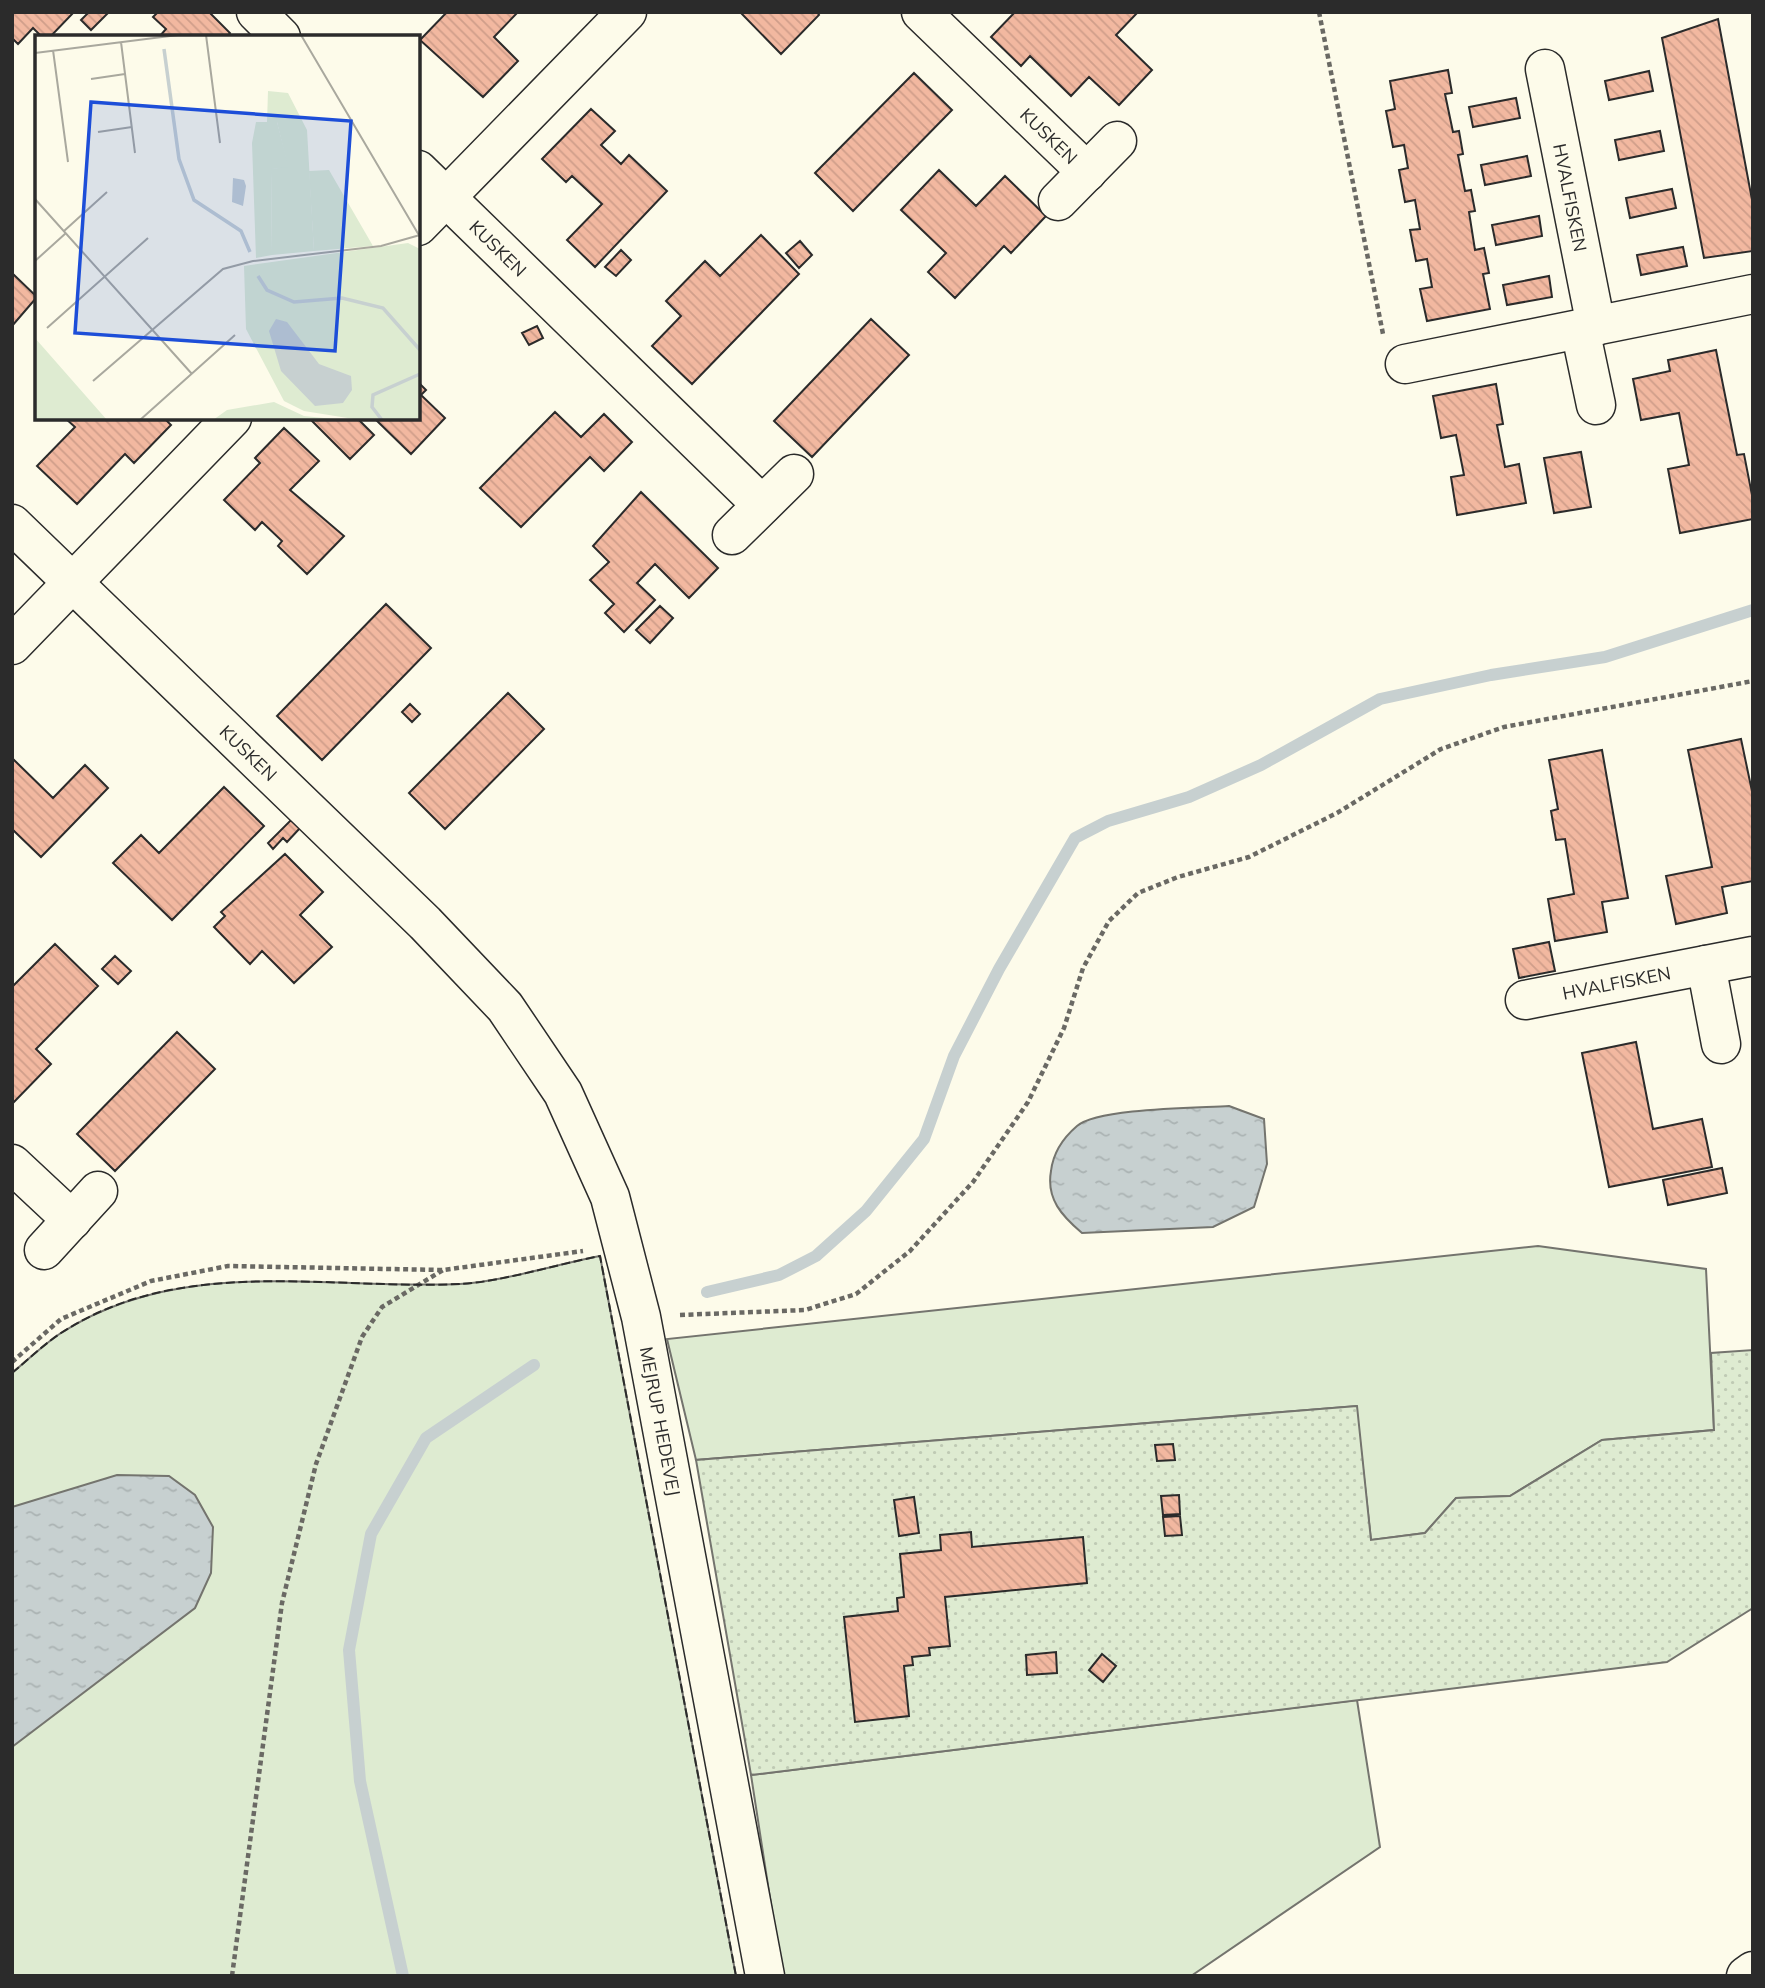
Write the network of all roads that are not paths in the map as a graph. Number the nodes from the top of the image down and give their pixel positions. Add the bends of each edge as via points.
1 (256, 12) edge
2 (627, 12) edge
3 (921, 12) edge
4 (279, 35) edge
5 (1545, 69) dead end
6 (1117, 141) dead end
7 (420, 172) edge
8 (1087, 172) junction
9 (447, 197) junction
10 (1058, 201) dead end
11 (420, 224) edge
12 (1753, 294) edge
13 (1588, 327) junction
14 (1405, 364) road end
15 (1596, 405) dead end
16 (230, 420) edge
17 (794, 474) dead end
18 (762, 505) junction
19 (12, 524) edge
20 (732, 536) dead end
21 (73, 583) junction
22 (12, 645) edge
23 (425, 923) joint
24 (1753, 956) edge
25 (1706, 965) junction
26 (1525, 1000) dead end
27 (1721, 1044) dead end
28 (12, 1164) edge
29 (98, 1191) dead end
30 (72, 1220) junction
31 (44, 1250) dead end
32 (1753, 1971) edge
33 (765, 1976) edge
34 (1746, 1976) edge

1 - 4 street
2 - 9 street
3 - 8 street, KUSKEN
5 - 13 street, HVALFISKEN
6 - 8 street, KUSKEN
7 - 9 street, KUSKEN
8 - 10 street, KUSKEN
9 - 11 street
9 - 18 street, KUSKEN
12 - 13 street
13 - 14 street
13 - 15 street, HVALFISKEN
16 - 21 street
17 - 18 street
18 - 20 street
19 - 21 street, KUSKEN
21 - 22 street
21 - 23 street, KUSKEN
23 - 33 street, MEJRUP HEDEVEJ via 505,1007 563,1093 610,1197 641,1317
24 - 25 street, HVALFISKEN
25 - 26 street, HVALFISKEN
25 - 27 street
28 - 30 street
29 - 30 street
30 - 31 street
32 - 34 street

